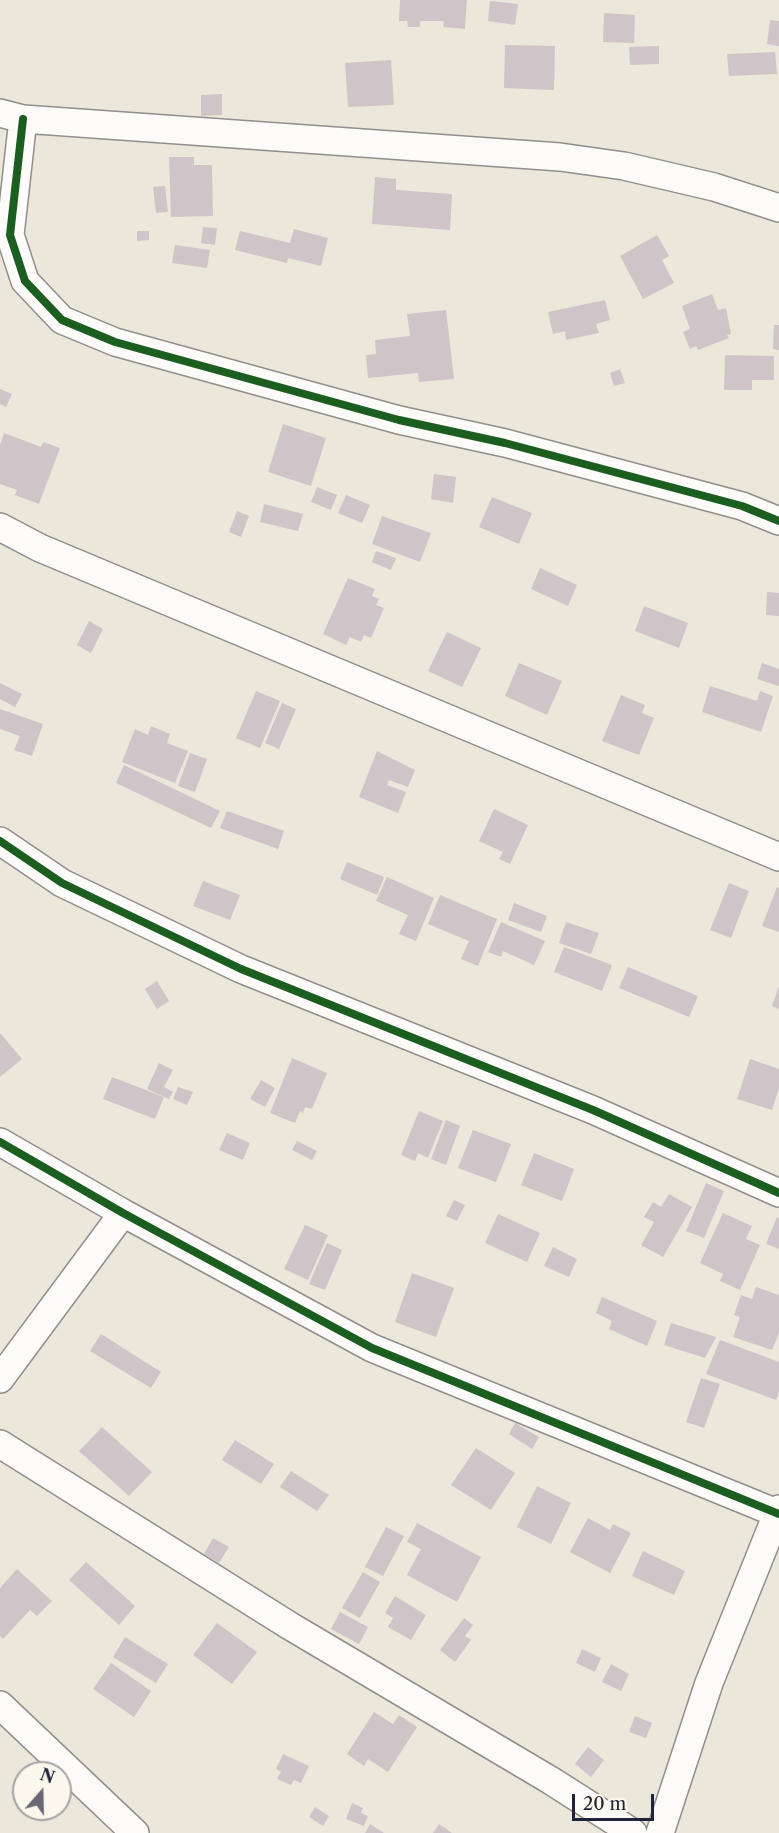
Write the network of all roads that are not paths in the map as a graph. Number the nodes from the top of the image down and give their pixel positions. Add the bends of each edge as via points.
1 (12, 116) edge
2 (779, 208) edge
3 (779, 521) edge
4 (0, 527) edge
5 (0, 841) edge
6 (779, 857) edge
7 (0, 1142) edge
8 (779, 1193) edge
9 (123, 1213) junction
10 (0, 1379) edge
11 (0, 1444) edge
12 (778, 1512) edge
13 (2, 1711) edge
14 (135, 1833) edge
15 (633, 1833) edge
16 (660, 1833) edge

1 - 2 street via 560,157 624,166 714,187
1 - 3 street via 10,235 25,281 62,320 116,342 399,420 506,443 742,506
4 - 6 street via 40,548
5 - 8 street via 62,883 241,969 593,1110
7 - 9 street
9 - 10 street
9 - 12 street via 372,1348
11 - 15 street via 299,1632
12 - 16 street via 710,1683
13 - 14 street

